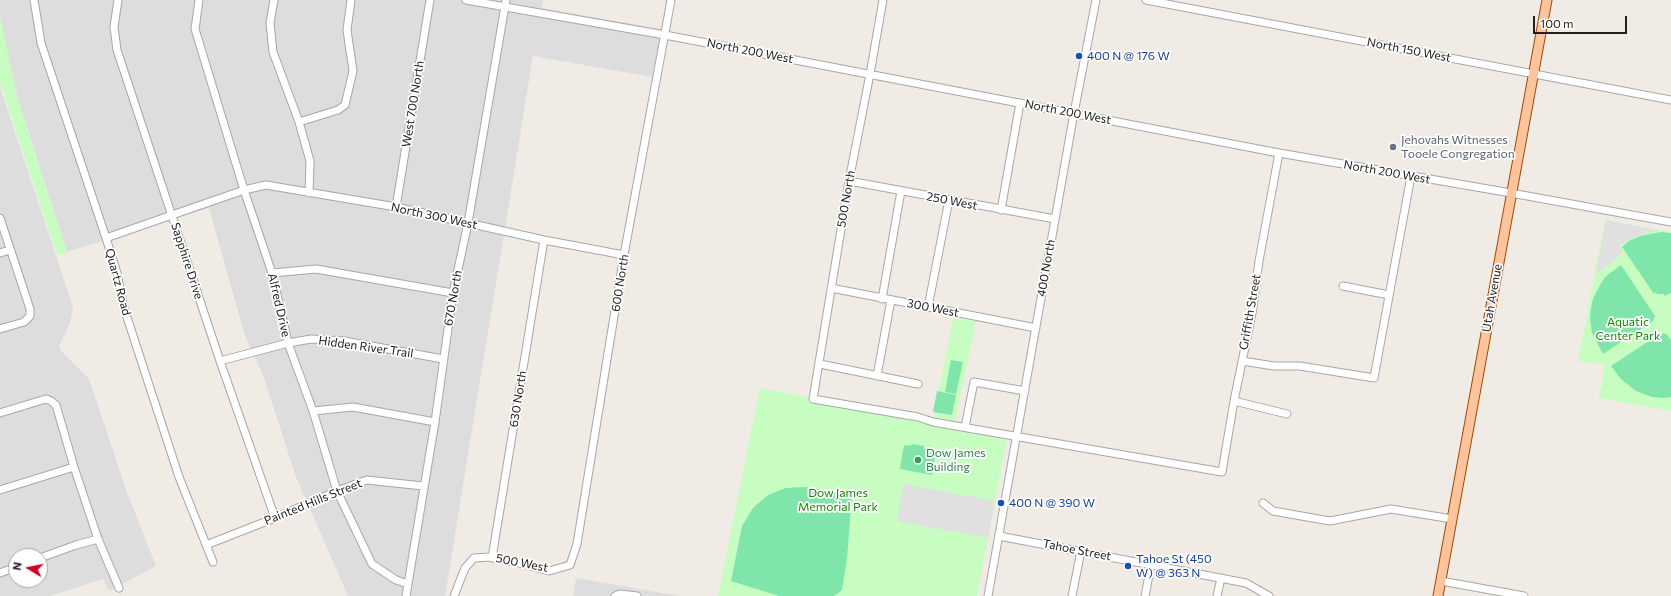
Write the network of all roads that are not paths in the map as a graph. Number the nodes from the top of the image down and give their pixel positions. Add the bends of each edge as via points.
1 (34, 0) edge
2 (118, 0) edge
3 (199, 0) edge
4 (274, 0) edge
5 (351, 0) edge
6 (430, 0) edge
7 (466, 0) edge
8 (671, 0) edge
9 (883, 0) edge
10 (1096, 0) edge
11 (1146, 0) edge
12 (1547, 0) edge
13 (505, 3) edge
14 (665, 35) junction
15 (1534, 73) junction
16 (870, 74) junction
17 (1671, 100) edge
18 (1020, 103) junction
19 (1074, 113) junction
20 (299, 122) junction
21 (1279, 153) junction
22 (1411, 176) junction
23 (849, 181) junction
24 (244, 190) junction
25 (901, 191) junction
26 (1511, 192) junction
27 (309, 193) junction
28 (948, 200) junction
29 (396, 207) junction
30 (1001, 210) junction
31 (171, 214) junction
32 (0, 218) edge
33 (1055, 219) junction
34 (1671, 222) edge
35 (468, 223) junction
36 (106, 238) junction
37 (544, 240) junction
38 (10, 250) junction
39 (0, 252) edge
40 (624, 255) junction
41 (272, 273) junction
42 (1343, 286) dead end
43 (831, 288) junction
44 (453, 293) junction
45 (1389, 295) junction
46 (882, 299) junction
47 (891, 300) junction
48 (928, 307) junction
49 (1036, 328) junction
50 (0, 329) edge
51 (288, 343) junction
52 (443, 359) junction
53 (220, 361) junction
54 (1242, 361) junction
55 (820, 364) junction
56 (877, 376) junction
57 (918, 384) dead end
58 (1025, 391) junction
59 (1234, 401) junction
60 (313, 411) junction
61 (0, 413) edge
62 (1287, 414) dead end
63 (434, 422) junction
64 (965, 427) junction
65 (1017, 437) junction
66 (74, 467) junction
67 (423, 486) junction
68 (0, 490) edge
69 (337, 491) junction
70 (1263, 503) dead end
71 (275, 518) junction
72 (1452, 519) junction
73 (999, 536) junction
74 (98, 539) junction
75 (206, 545) junction
76 (1081, 551) junction
77 (48, 555) edge
78 (492, 558) junction
79 (213, 562) dead end
80 (570, 565) joint
81 (1151, 565) junction
82 (1221, 578) junction
83 (1440, 581) junction
84 (408, 584) junction
85 (118, 588) dead end
86 (406, 596) edge
87 (454, 596) edge
88 (615, 596) edge
89 (636, 596) edge
90 (988, 596) edge
91 (1072, 596) edge
92 (1145, 596) edge
93 (1217, 596) edge
94 (1269, 596) edge
95 (1438, 596) edge
96 (1524, 596) edge

1 - 36 street, Quartz Road via 41,43
2 - 31 street, Sapphire Drive via 114,27 117,50
3 - 24 street, Alfred Drive via 195,29
4 - 20 street via 270,22 273,52
5 - 20 street via 347,30 353,71 345,105 338,110
6 - 29 street, West 700 North
7 - 13 street, North 200 West
8 - 14 street, 600 North
9 - 16 street, 500 North
10 - 19 street, 400 North
11 - 15 street, North 150 West
12 - 15 main road, Utah Avenue
13 - 14 street, North 200 West
13 - 35 street, 670 North
14 - 16 street, North 200 West
14 - 40 street, 600 North
15 - 17 street, North 150 West
15 - 26 main road, Utah Avenue
16 - 18 street, North 200 West
16 - 23 street, 500 North
18 - 19 street, North 200 West
18 - 30 street
19 - 21 street, North 200 West
19 - 33 street, 400 North
20 - 27 street via 310,161
21 - 22 street, North 200 West
21 - 54 street, Griffith Street
22 - 26 street, North 200 West
22 - 45 street
23 - 25 street, 250 West
23 - 43 street, 500 North
24 - 27 street, North 300 West via 266,185
24 - 31 street, North 300 West
24 - 41 street, Alfred Drive
25 - 28 street, 250 West
25 - 46 street
26 - 34 street, North 200 West
26 - 72 main road, Utah Avenue
27 - 29 street, North 300 West
28 - 30 street, 250 West
28 - 48 street
29 - 35 street, North 300 West
30 - 33 street, 250 West
31 - 36 street, North 300 West
31 - 53 street, Sapphire Drive
32 - 38 street
33 - 49 street, 400 North
35 - 37 street, North 300 West
35 - 44 street, 670 North
36 - 75 street, Quartz Road via 124,308 176,469
37 - 40 street, North 300 West
37 - 78 street, 630 North
38 - 39 street
38 - 50 street via 30,309 30,316 24,322
40 - 80 street, 600 North via 577,544
41 - 44 street via 316,269
41 - 51 street, Alfred Drive
42 - 45 street
43 - 46 street, 300 West
43 - 55 street, 500 North
44 - 52 street, 670 North
45 - 54 street via 1374,378 1300,366 1274,366
46 - 47 street, 300 West
47 - 48 street, 300 West
47 - 56 street
48 - 49 street, 300 West
49 - 58 street, 400 North
51 - 52 street, Hidden River Trail via 311,339 344,342
51 - 53 street, Hidden River Trail
51 - 60 street, Alfred Drive
52 - 63 street, 670 North
53 - 71 street, Sapphire Drive
54 - 59 street, Griffith Street
55 - 56 street
55 - 64 street, 500 North via 813,399
56 - 57 street
58 - 64 street via 974,382
58 - 65 street, 400 North
59 - 62 street
59 - 65 street, Griffith Street via 1222,472
60 - 63 street via 353,407
60 - 69 street, Alfred Drive
61 - 66 street via 40,400 52,401 56,405
63 - 67 street, 670 North
64 - 65 street
65 - 73 street, 400 North
66 - 68 street
66 - 74 street
67 - 69 street, Painted Hills Street via 367,480
67 - 84 street, 670 North
69 - 71 street, Painted Hills Street
69 - 84 street, Alfred Drive via 372,564 396,580
70 - 72 street via 1273,511 1330,521 1391,509
71 - 75 street, Painted Hills Street
72 - 83 main road, Utah Avenue
73 - 76 street, Tahoe Street
73 - 90 street, 400 North
74 - 77 street
74 - 85 street
75 - 79 street, Quartz Road
76 - 81 street, Tahoe Street
76 - 91 street
78 - 80 street, 500 West via 549,571
78 - 87 street, 500 West via 474,558 465,568
81 - 82 street, Tahoe Street
81 - 92 street
82 - 93 street
82 - 94 street, Tahoe Street via 1246,583
83 - 95 main road, Utah Avenue
83 - 96 street
84 - 86 street, 670 North
88 - 89 street

